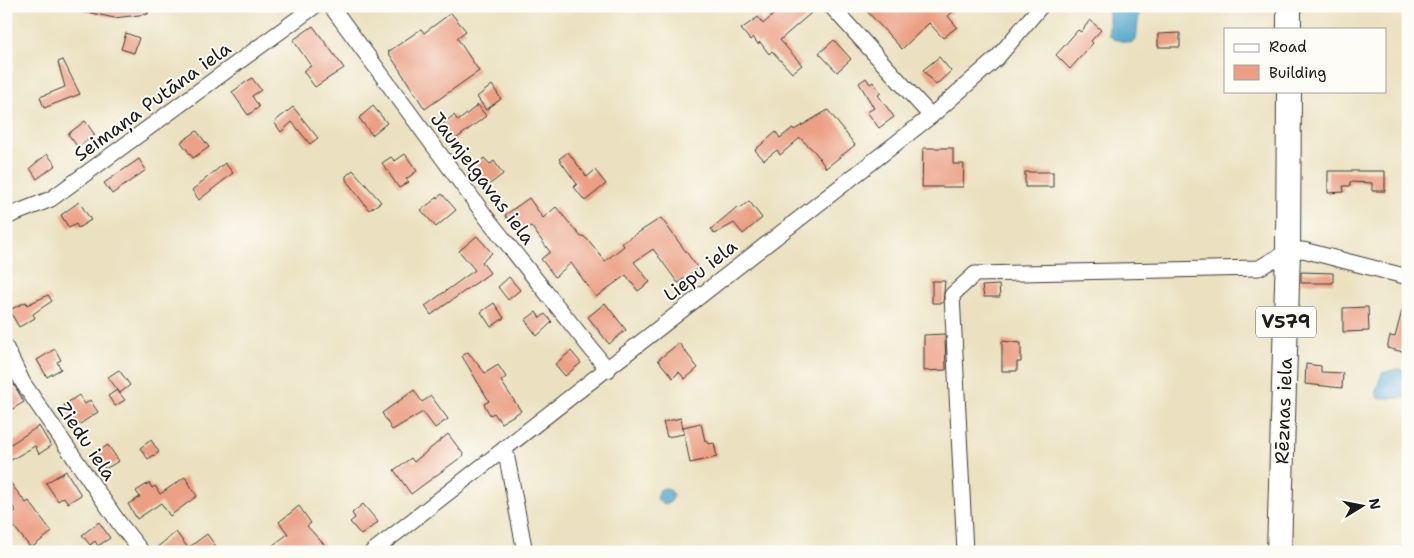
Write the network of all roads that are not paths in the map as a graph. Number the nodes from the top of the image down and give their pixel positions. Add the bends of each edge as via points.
1 (315, 6) edge
2 (331, 6) edge
3 (831, 6) edge
4 (1041, 6) edge
5 (1289, 6) edge
6 (1289, 28) edge
7 (1289, 92) edge
8 (931, 116) junction
9 (6, 217) edge
10 (1288, 251) junction
11 (1408, 277) edge
12 (6, 348) edge
13 (608, 370) junction
14 (505, 448) junction
15 (142, 552) edge
16 (372, 552) edge
17 (525, 552) edge
18 (965, 552) edge
19 (1279, 552) edge

1 - 9 street, Seimaņa Putāna iela via 51,199
2 - 13 street, Jaunjelgavas iela via 486,217
3 - 8 street
4 - 8 street, Liepu iela via 997,58
5 - 6 main road
7 - 10 main road, Rēznas iela / V579
8 - 13 street, Liepu iela
10 - 11 street via 1303,250
10 - 18 street via 1259,268 975,274 952,295
10 - 19 main road, Rēznas iela / V579
12 - 15 street, Ziedu iela via 24,382
13 - 14 street, Liepu iela
14 - 16 street, Liepu iela
14 - 17 street

